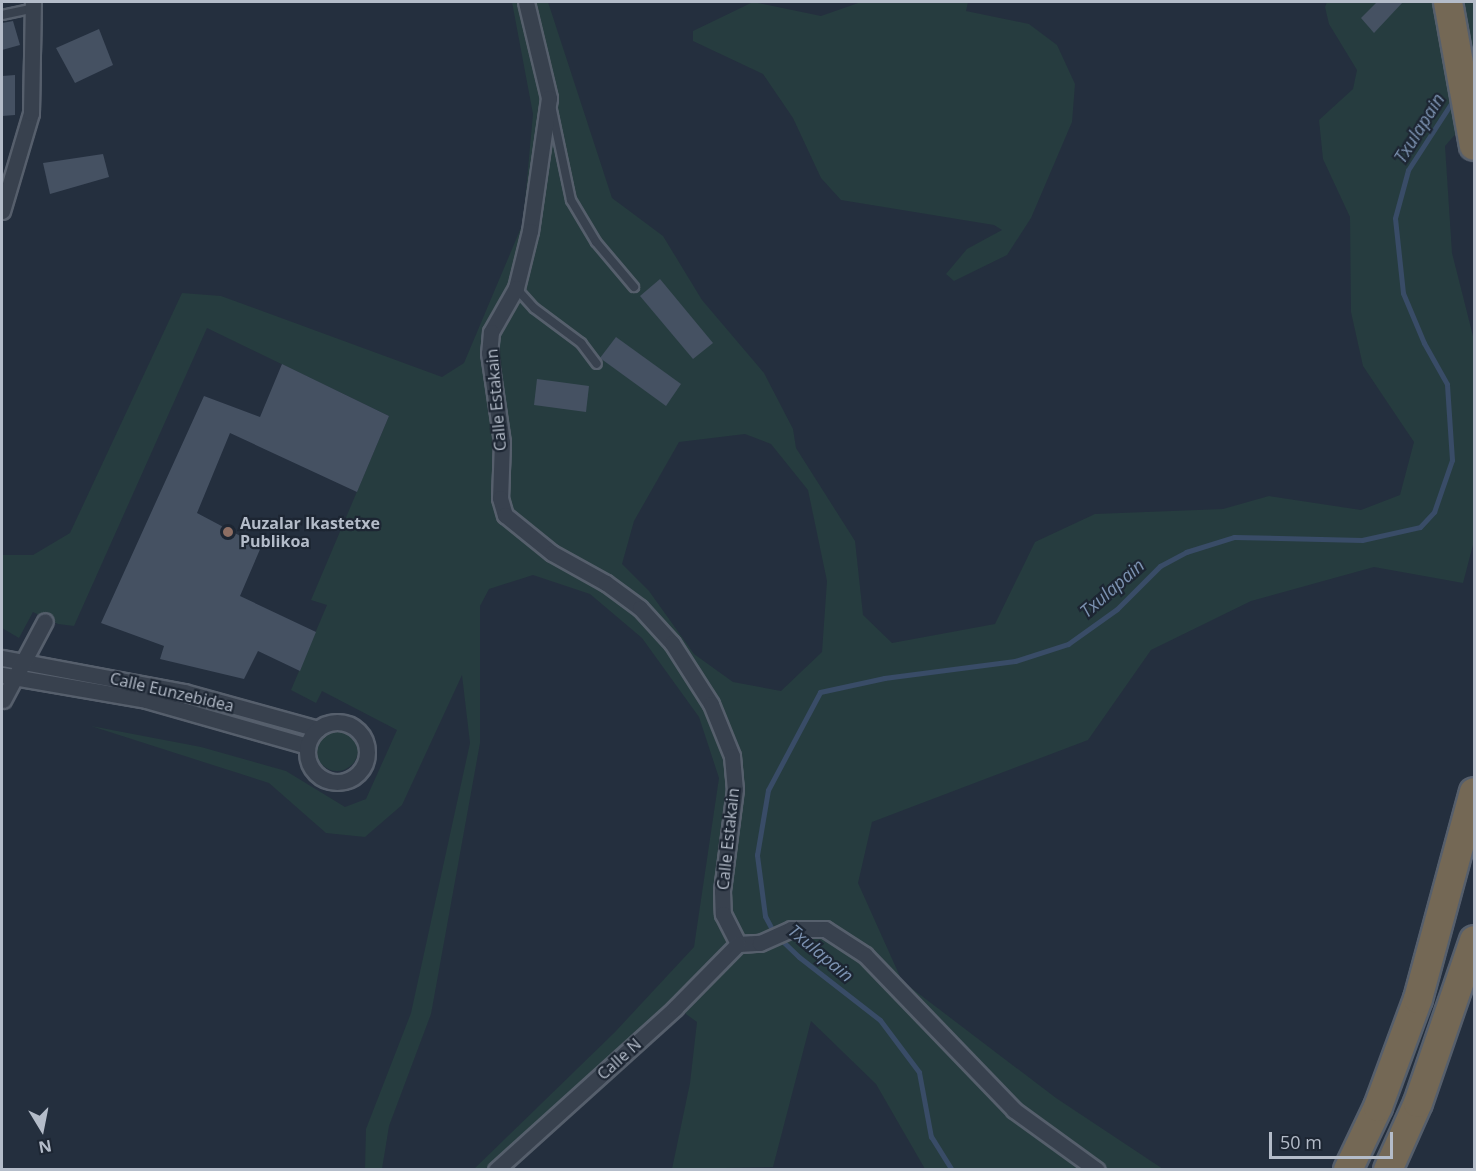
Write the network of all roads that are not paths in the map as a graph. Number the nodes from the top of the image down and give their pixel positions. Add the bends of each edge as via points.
1 (526, 2) edge
2 (1448, 2) edge
3 (32, 5) edge
4 (2, 15) edge
5 (549, 98) junction
6 (1474, 146) edge
7 (2, 211) edge
8 (634, 287) dead end
9 (516, 288) junction
10 (597, 364) dead end
11 (45, 621) dead end
12 (2, 658) edge
13 (24, 660) junction
14 (9, 676) edge
15 (3, 700) dead end
16 (318, 729) junction
17 (307, 746) junction
18 (1474, 792) edge
19 (1474, 940) edge
20 (738, 944) junction
21 (496, 1170) edge
22 (1097, 1170) edge
23 (1348, 1170) edge
24 (1388, 1170) edge

1 - 5 street
2 - 6 highway
3 - 4 lane
3 - 7 street via 31,113
5 - 8 lane via 572,200 596,242
5 - 9 street, Calle Estakain via 530,231
9 - 10 lane via 534,308 581,343
9 - 20 street, Calle Estakain via 491,332 489,353 501,431 500,498 505,516 552,553 606,583 640,608 672,644 711,704 732,756 735,789 722,891 723,914
11 - 13 street
12 - 13 street, Calle Eunzebidea
13 - 14 street
13 - 16 street, Calle Eunzebidea via 184,692
14 - 15 street
14 - 17 street, Calle Eunzebidea via 146,700
16 - 17 street
16 - 17 street, Calle Eunzebidea via 341,722 358,730 367,748 363,769 346,781 326,780 310,767
18 - 23 highway via 1418,999 1378,1107
19 - 24 highway via 1418,1104
20 - 21 street, Calle N via 675,1008
20 - 22 street via 760,944 791,929 825,929 865,955 1014,1110

